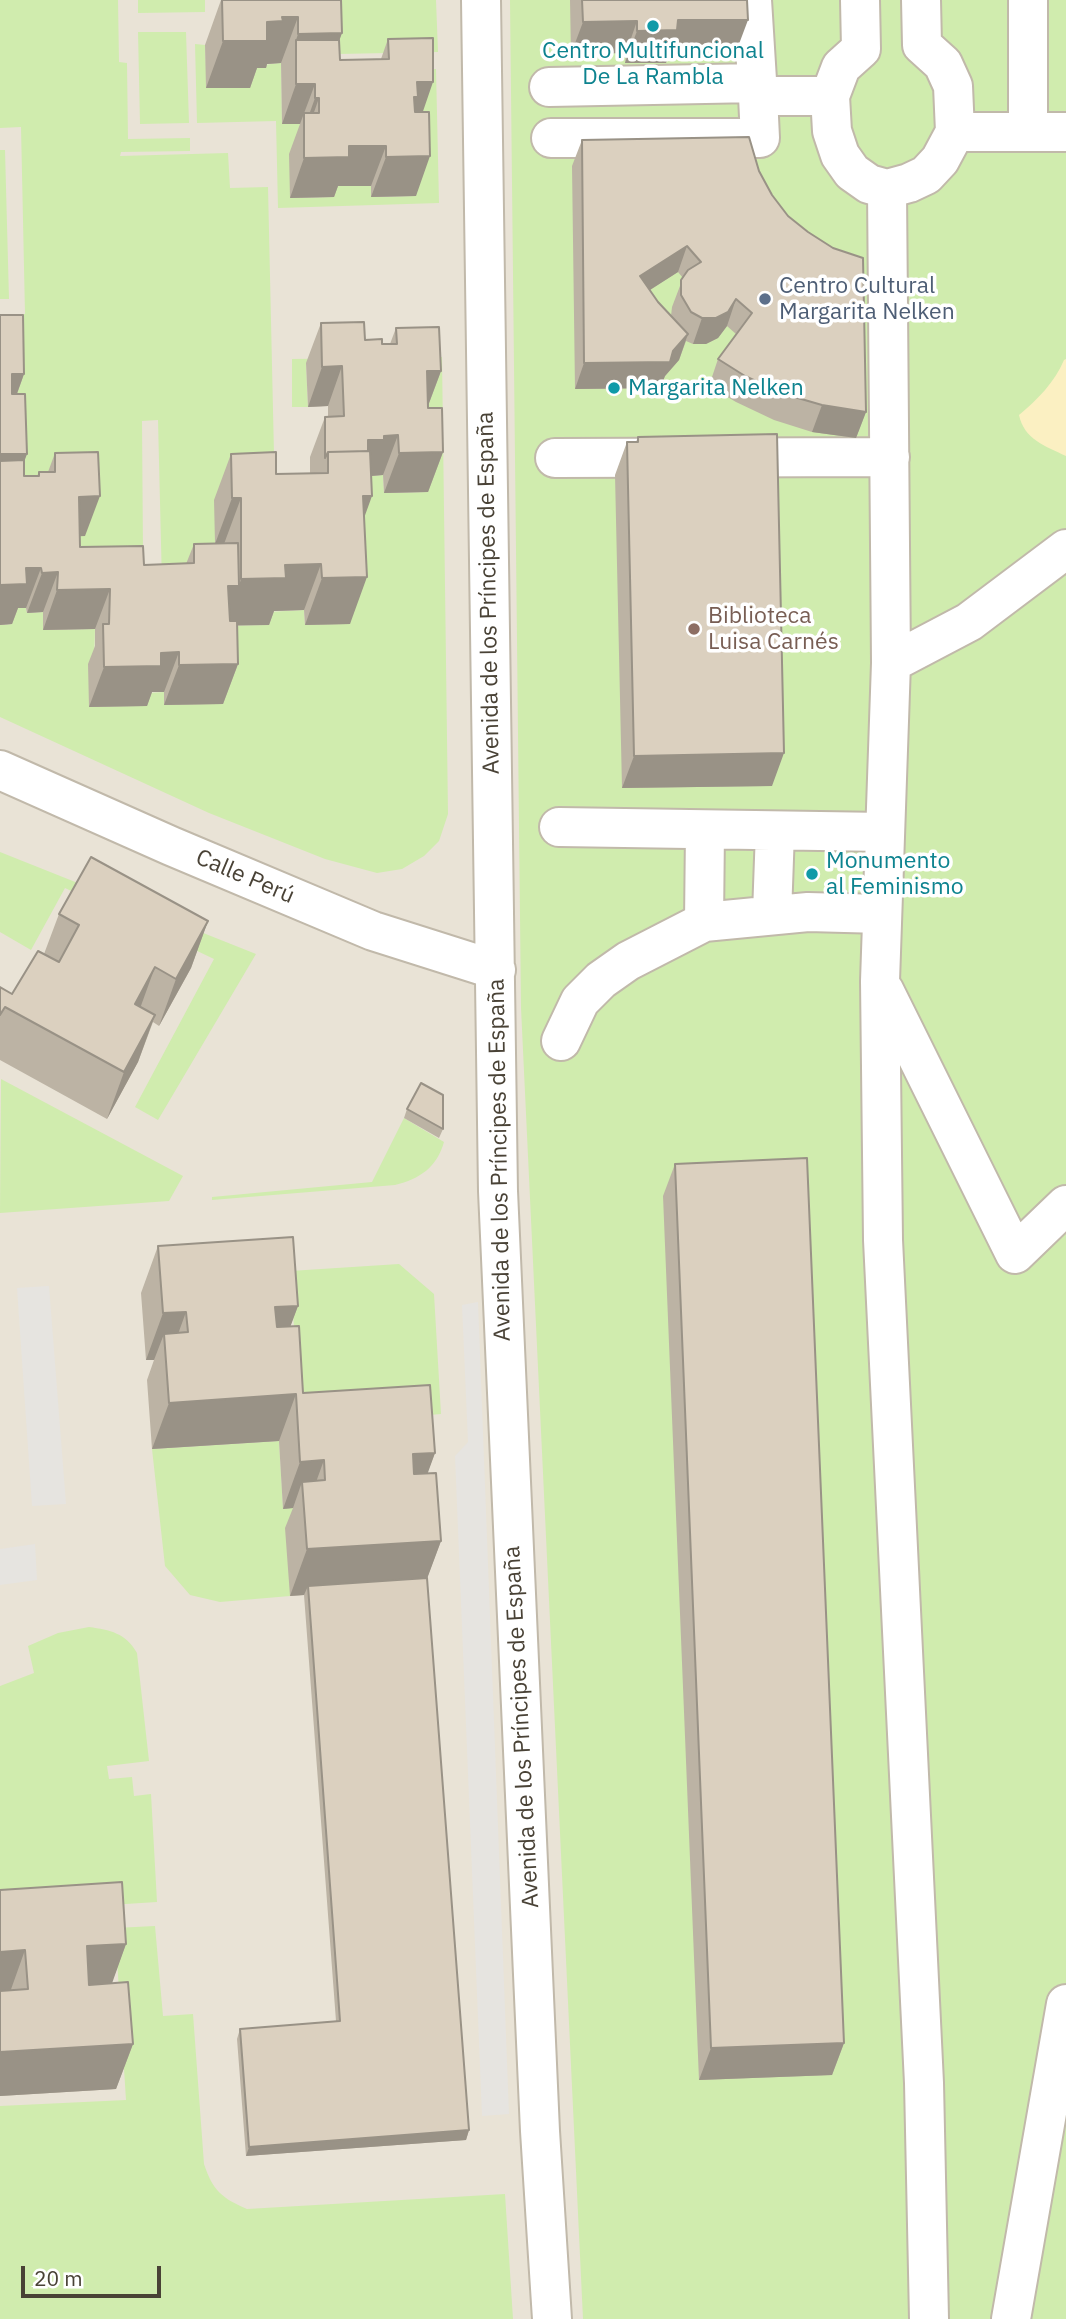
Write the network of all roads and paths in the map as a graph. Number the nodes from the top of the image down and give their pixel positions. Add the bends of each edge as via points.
1 (481, 0) edge
2 (752, 0) edge
3 (860, 0) edge
4 (921, 0) edge
5 (1028, 0) edge
6 (550, 87) dead end
7 (757, 90) junction
8 (830, 96) junction
9 (1028, 131) junction
10 (955, 132) junction
11 (1066, 132) edge
12 (551, 138) dead end
13 (887, 189) junction
14 (890, 457) junction
15 (555, 458) dead end
16 (1066, 549) edge
17 (891, 663) junction
18 (0, 770) edge
19 (559, 827) dead end
20 (705, 830) junction
21 (775, 831) junction
22 (885, 832) junction
23 (772, 914) junction
24 (882, 914) junction
25 (704, 922) junction
26 (496, 970) junction
27 (880, 981) junction
28 (561, 1041) dead end
29 (1066, 1205) edge
30 (1066, 2004) edge
31 (552, 2319) edge
32 (929, 2319) edge
33 (1011, 2319) edge

1 - 26 street, Avenida de los Príncipes de España
2 - 7 street
3 - 8 street via 860,49 841,67
4 - 10 street via 922,45 943,64 953,86
5 - 9 street
6 - 7 street
7 - 8 street
7 - 12 street via 760,138
8 - 13 street via 832,131 840,155 852,172
9 - 10 street
9 - 11 street
10 - 13 street via 926,175
13 - 14 street
14 - 15 street
14 - 17 street
16 - 17 street via 969,622
17 - 22 street
18 - 26 street, Calle Perú via 373,931
19 - 20 street
20 - 21 street
20 - 25 street
21 - 22 street
21 - 23 street
22 - 24 street
23 - 24 street
23 - 25 street
24 - 27 street
25 - 28 street via 601,980 580,1001
26 - 31 street, Avenida de los Príncipes de España via 499,1218 540,2143
27 - 29 street via 1015,1254
27 - 32 street via 883,1240 924,2069
30 - 33 street

